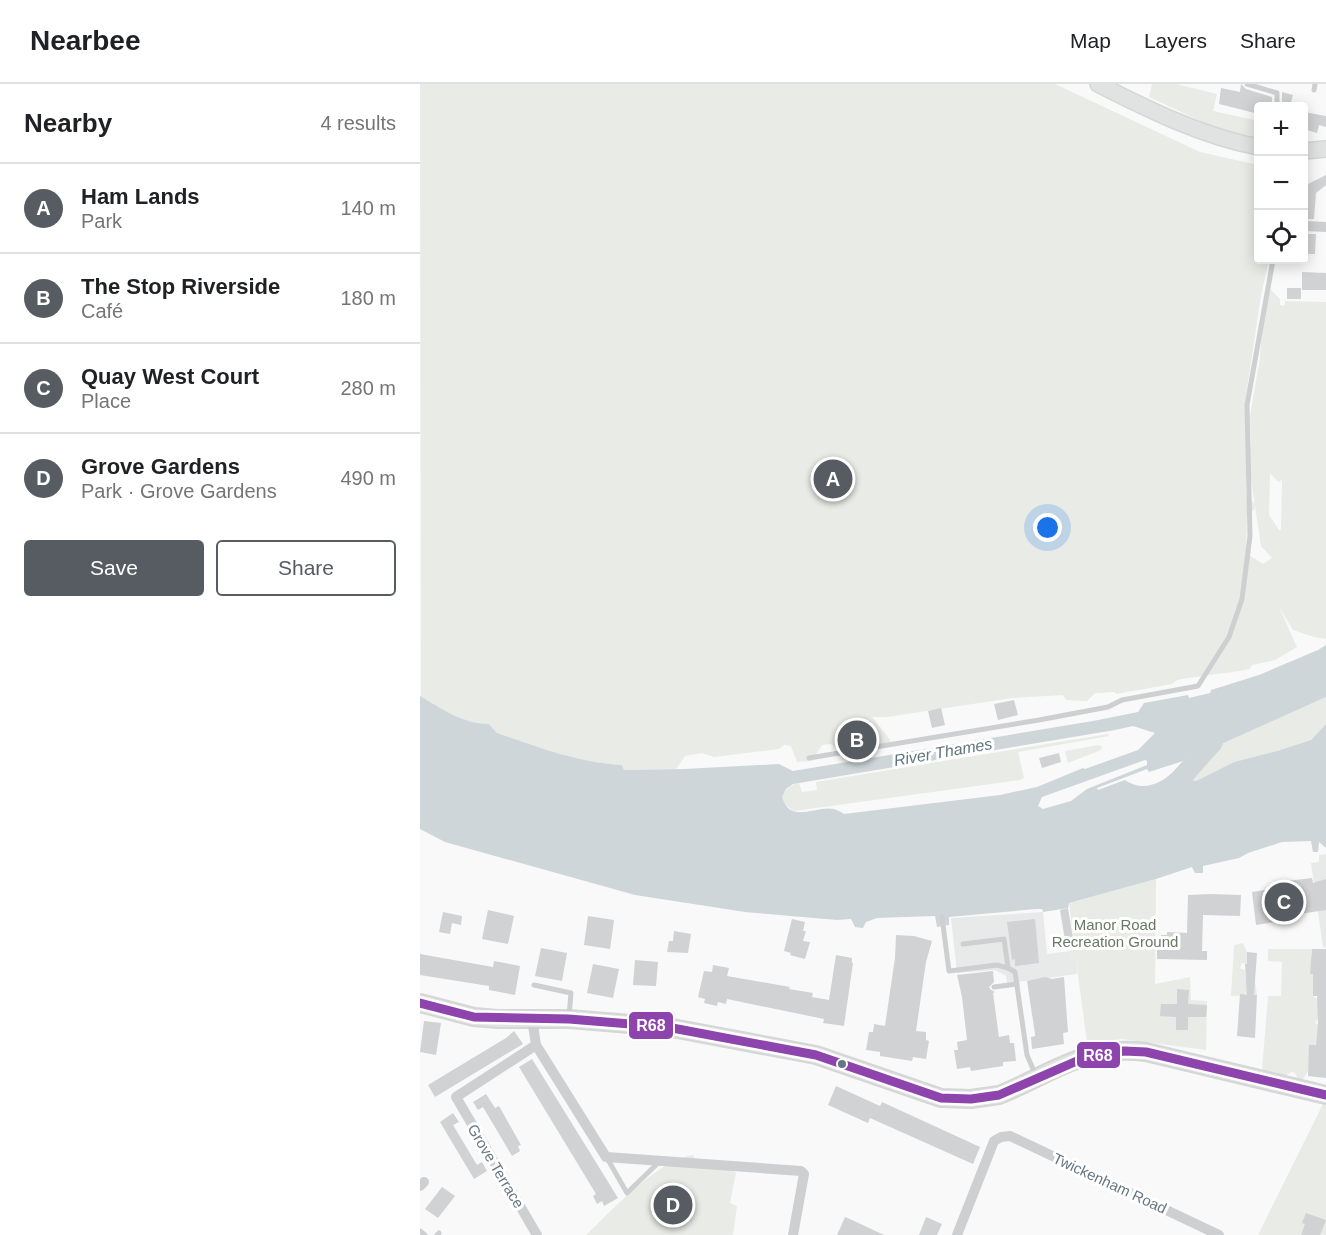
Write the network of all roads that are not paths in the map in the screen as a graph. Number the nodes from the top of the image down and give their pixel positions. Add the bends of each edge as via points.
1 (1098, 84) edge
2 (1247, 84) edge
3 (1277, 102) edge
4 (1254, 146) edge
5 (1326, 149) edge
6 (1308, 150) edge
7 (1308, 226) edge
8 (1326, 227) edge
9 (1272, 264) edge
10 (809, 758) dead end
11 (942, 917) dead end
12 (963, 944) dead end
13 (1008, 968) junction
14 (1017, 984) junction
15 (534, 985) dead end
16 (994, 987) dead end
17 (420, 1003) edge
18 (532, 1018) junction
19 (569, 1019) junction
20 (536, 1045) junction
21 (1036, 1078) junction
22 (1326, 1095) edge
23 (606, 1157) junction
24 (659, 1162) junction
25 (420, 1231) edge
26 (425, 1235) edge
27 (537, 1235) edge
28 (793, 1235) edge
29 (957, 1235) edge
30 (1219, 1235) edge

1 - 4 street via 1216,137
2 - 3 lane via 1277,93
5 - 6 street
7 - 8 street
9 - 10 lane via 1247,405 1250,536 1242,599 1229,637 1198,686 1039,720
11 - 13 lane via 949,971
12 - 13 lane via 1004,939
13 - 14 lane via 1015,972
14 - 16 lane
14 - 21 lane via 1027,1054
15 - 19 lane via 571,993
17 - 18 main road via 474,1017
18 - 19 main road
18 - 20 street
19 - 21 main road via 667,1027 816,1054 951,1100 999,1095
20 - 23 street
20 - 27 street, Grove Terrace via 456,1097
21 - 22 main road via 1088,1055 1137,1051
23 - 24 street
23 - 24 lane via 627,1193
24 - 28 street via 801,1171 804,1174
25 - 26 lane
29 - 30 street, Twickenham Road via 994,1142 1010,1136

